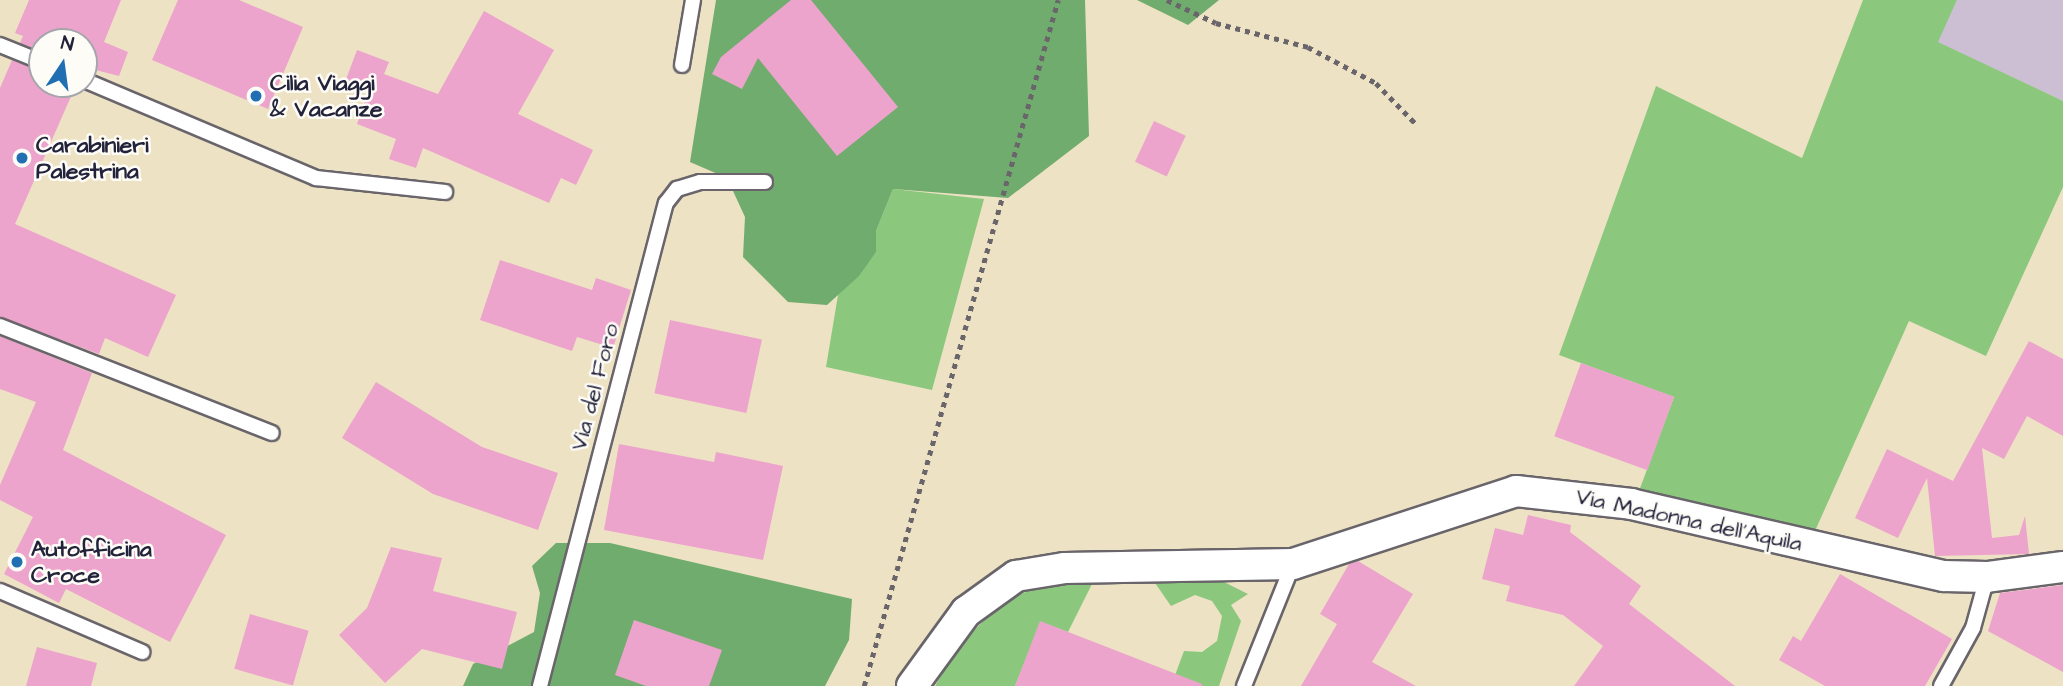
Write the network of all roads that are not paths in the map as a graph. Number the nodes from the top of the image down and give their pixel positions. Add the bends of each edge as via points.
1 (693, 0) edge
2 (0, 44) edge
3 (28, 56) edge
4 (682, 65) dead end
5 (98, 86) edge
6 (765, 182) dead end
7 (446, 192) dead end
8 (0, 326) edge
9 (272, 433) dead end
10 (1293, 564) junction
11 (2063, 567) edge
12 (1987, 578) junction
13 (0, 591) edge
14 (142, 652) dead end
15 (540, 686) edge
16 (912, 686) edge
17 (1244, 686) edge
18 (1941, 686) edge

1 - 4 lane
2 - 3 lane
5 - 7 lane via 316,177
6 - 15 lane, Via del Foro via 700,182 677,189 666,203
8 - 9 lane
10 - 12 street, Via Madonna dell'Aquila via 1487,497 1529,491 1632,503 1928,573
10 - 16 street, Via Madonna dell'Aquila via 1065,568 1016,576 979,598
10 - 17 lane
11 - 12 street, Via Madonna dell'Aquila
12 - 18 lane via 1973,628
13 - 14 lane

